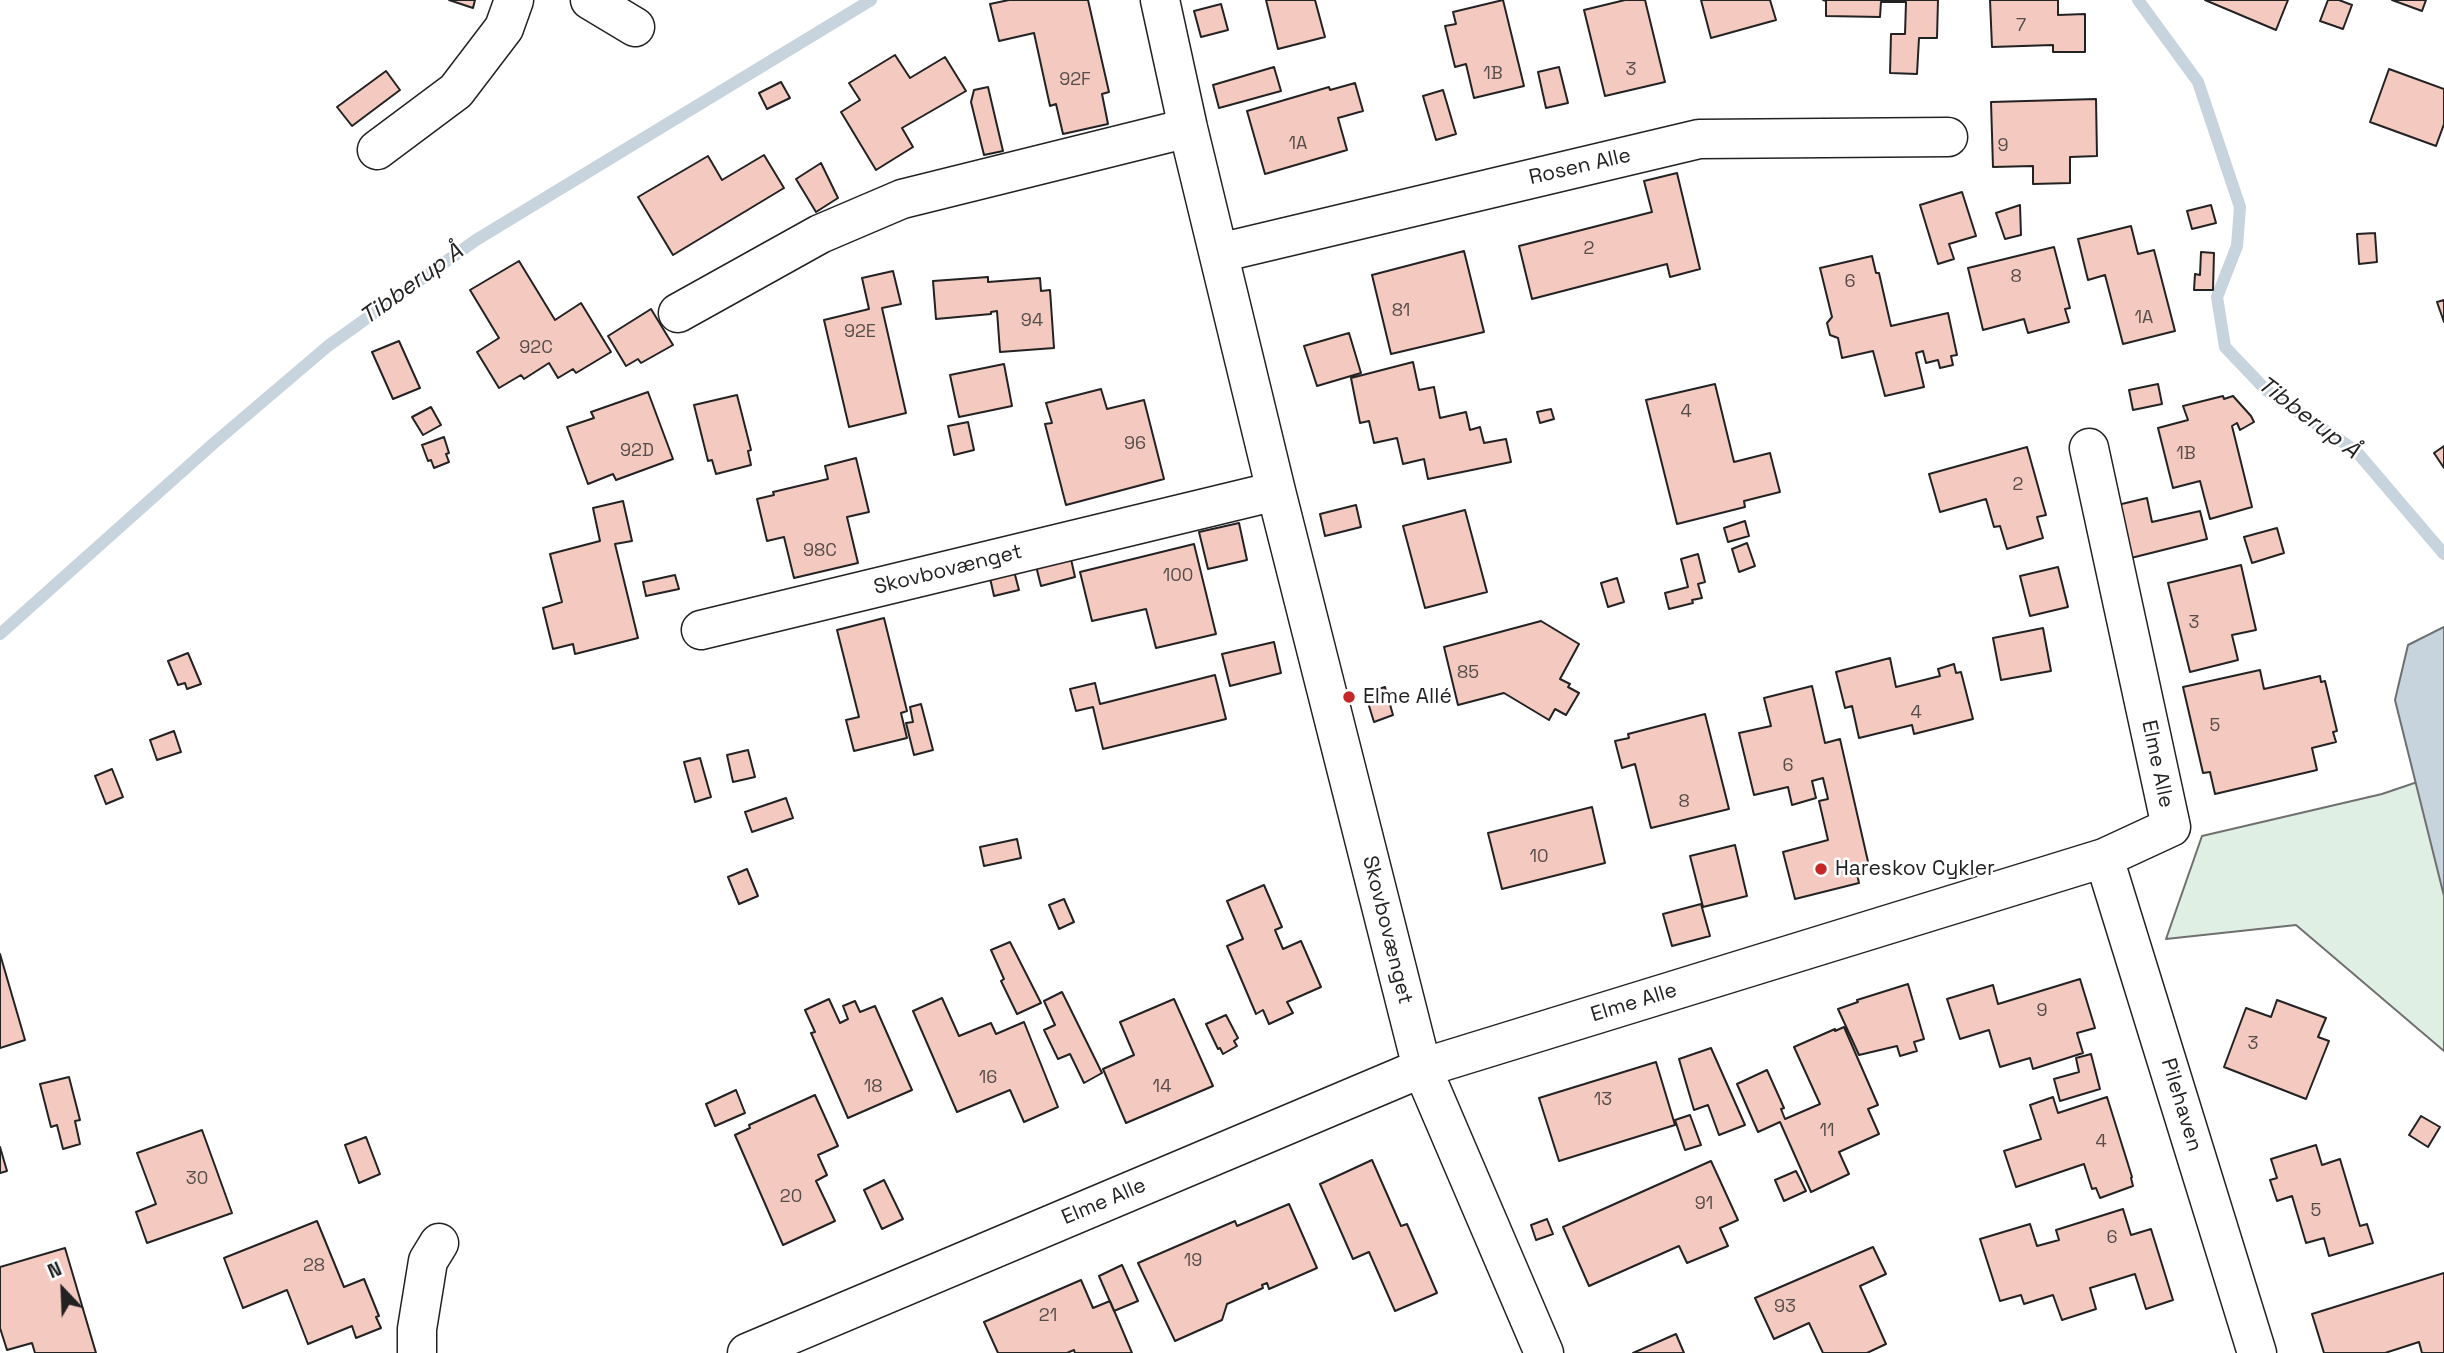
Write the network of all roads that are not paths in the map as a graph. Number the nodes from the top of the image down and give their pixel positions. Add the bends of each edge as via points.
1 (514, 0) edge
2 (590, 0) edge
3 (1160, 0) edge
4 (635, 27) dead end
5 (1188, 128) junction
6 (1948, 137) dead end
7 (377, 150) dead end
8 (1219, 253) junction
9 (678, 313) dead end
10 (2089, 447) dead end
11 (1276, 491) junction
12 (701, 630) dead end
13 (2104, 858) junction
14 (1422, 1068) junction
15 (439, 1243) dead end
16 (417, 1353) edge
17 (747, 1353) edge
18 (1544, 1353) edge
19 (2257, 1353) edge

1 - 7 street via 504,28 456,91
2 - 4 street
3 - 5 street, Skovbovænget
5 - 8 street, Skovbovænget
5 - 9 street via 902,199 820,234
6 - 8 street, Rosen Alle via 1699,139
8 - 11 street, Skovbovænget
10 - 13 street, Elme Alle via 2171,827
11 - 12 street, Skovbovænget
11 - 14 street, Skovbovænget
13 - 14 street, Elme Alle
13 - 19 street, Pilehaven
14 - 17 street, Elme Alle
14 - 18 street, Skovbovænget
15 - 16 street via 428,1261

